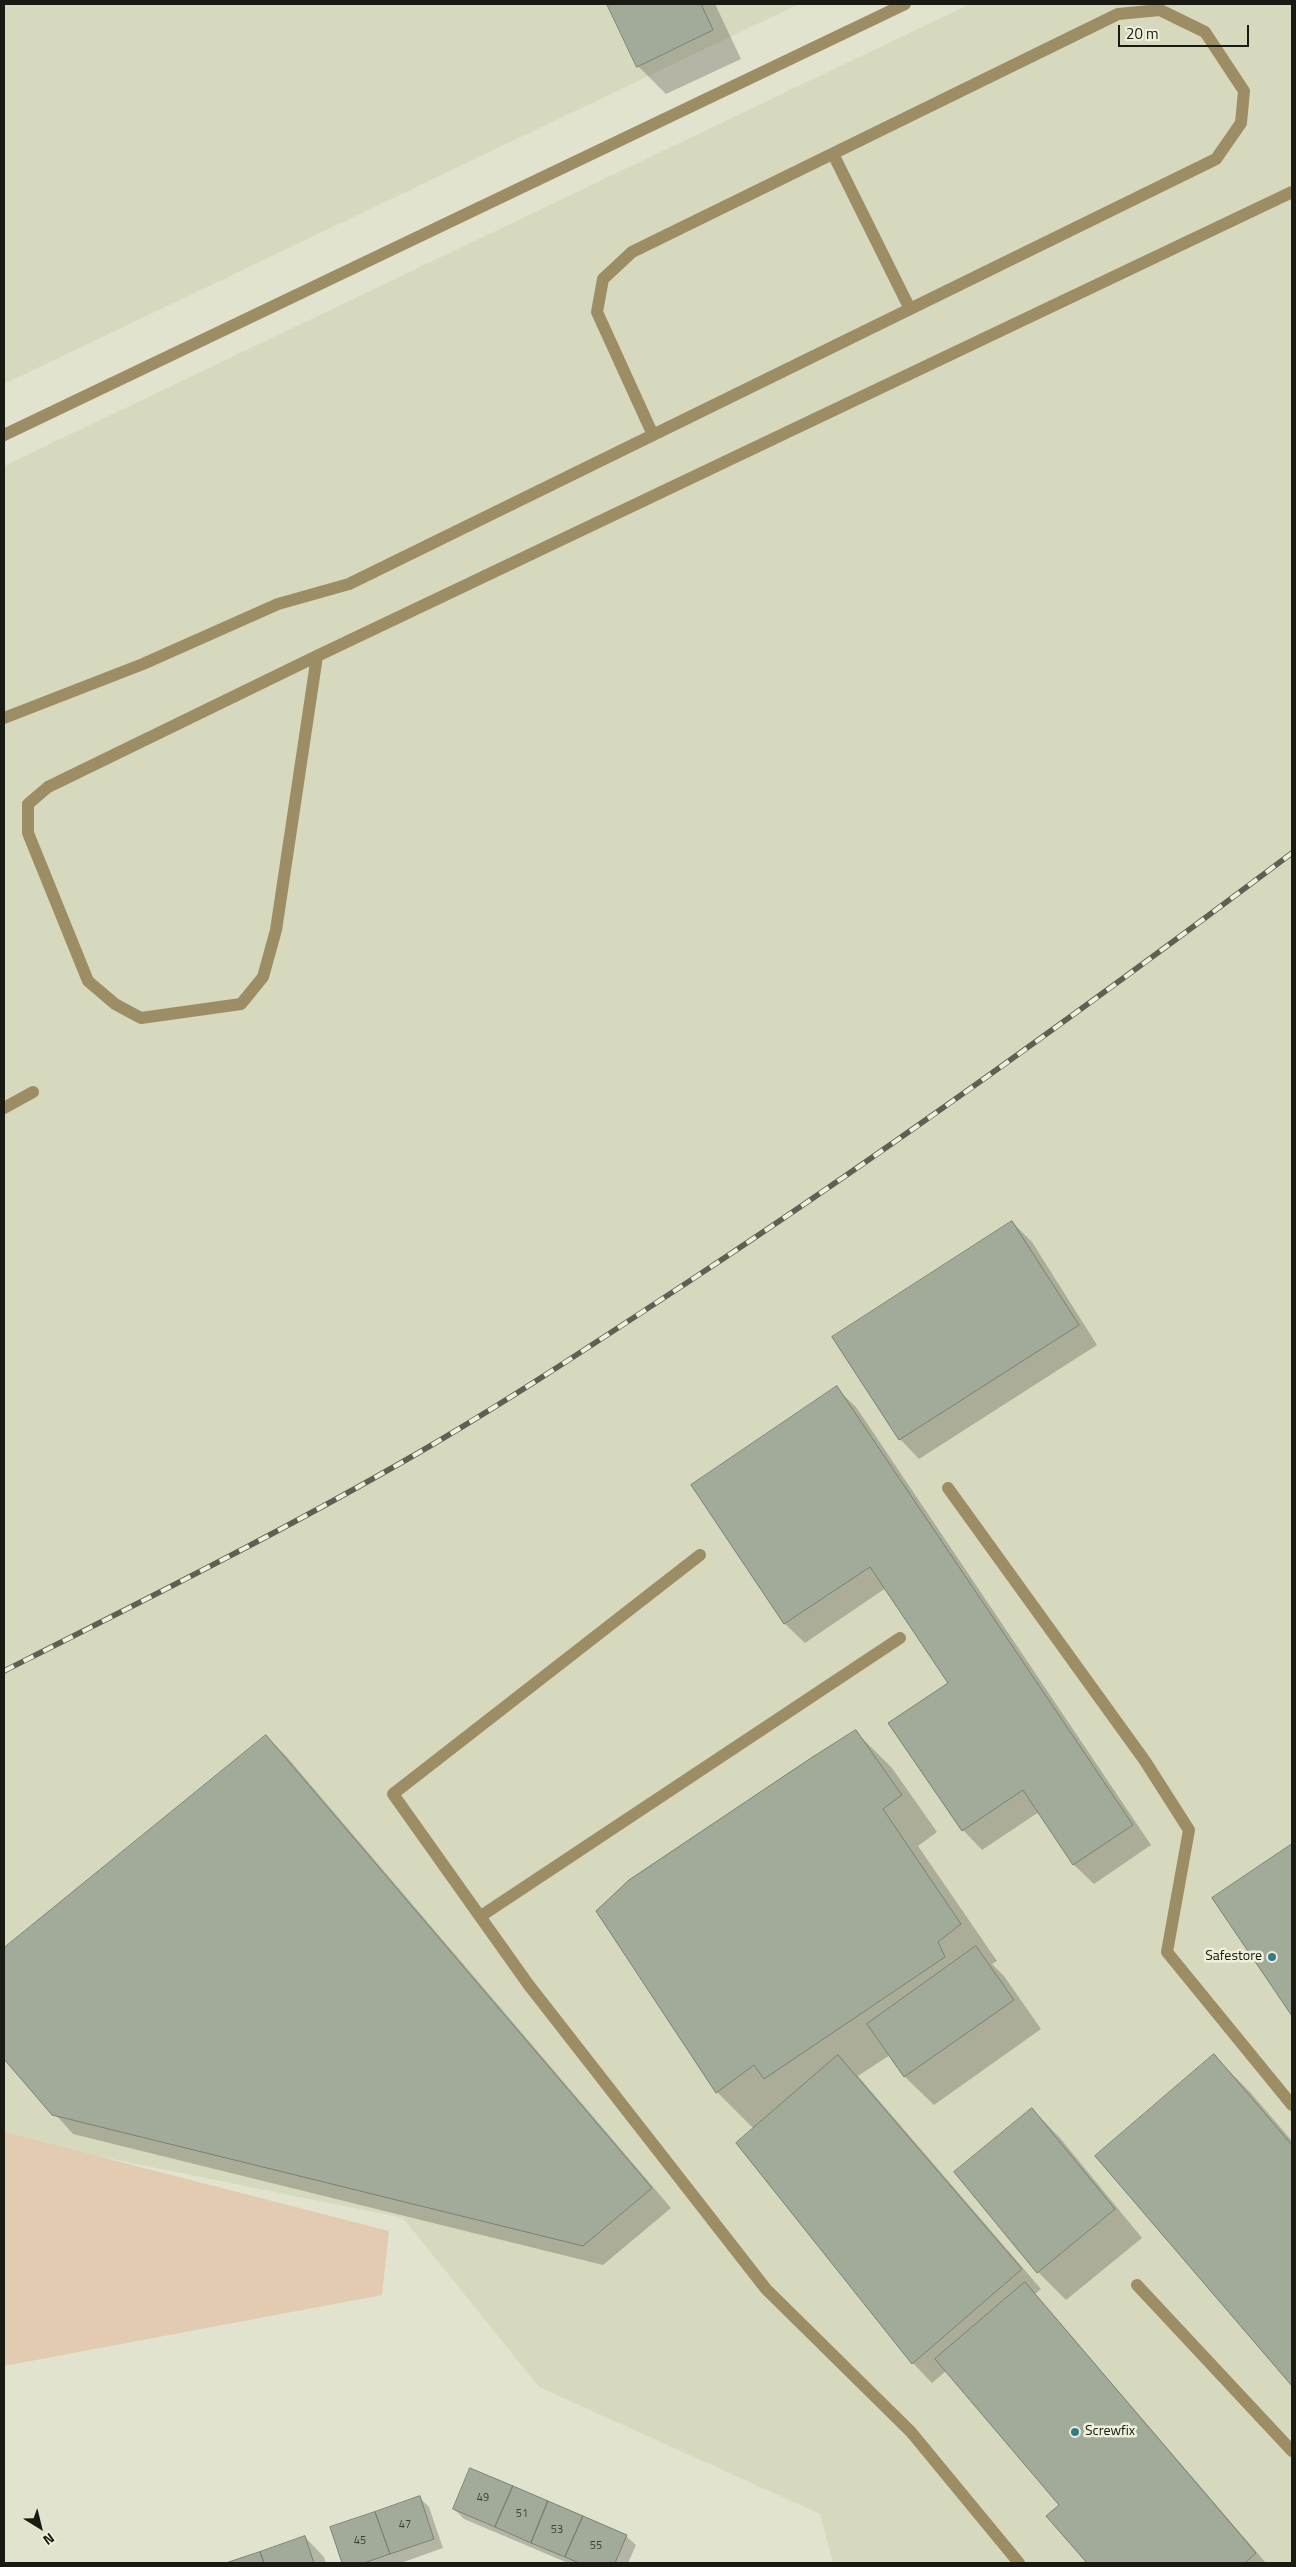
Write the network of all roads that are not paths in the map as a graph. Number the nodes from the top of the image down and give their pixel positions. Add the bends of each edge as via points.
1 (905, 4) edge
2 (833, 154) junction
3 (1292, 192) edge
4 (910, 309) junction
5 (4, 435) edge
6 (653, 435) junction
7 (317, 656) junction
8 (4, 718) edge
9 (33, 1092) dead end
10 (4, 1108) edge
11 (948, 1488) dead end
12 (700, 1555) dead end
13 (900, 1638) dead end
14 (481, 1916) junction
15 (1292, 2105) edge
16 (1137, 2285) dead end
17 (1292, 2451) edge
18 (1019, 2563) edge

1 - 5 lane
2 - 4 lane
2 - 4 lane via 1118,14 1160,10 1205,32 1244,91 1241,123 1216,159
2 - 6 lane via 632,252 603,279 597,312
3 - 7 lane
4 - 6 lane
6 - 8 lane via 349,584 278,604 144,664
7 - 7 lane via 276,930 263,977 241,1004 141,1018 114,1004 88,981 28,833 28,804 48,786
9 - 10 lane
11 - 15 lane via 1144,1761 1188,1830 1167,1952
12 - 14 lane via 393,1794
13 - 14 lane
14 - 18 lane via 534,1992 766,2289 911,2432
16 - 17 lane

